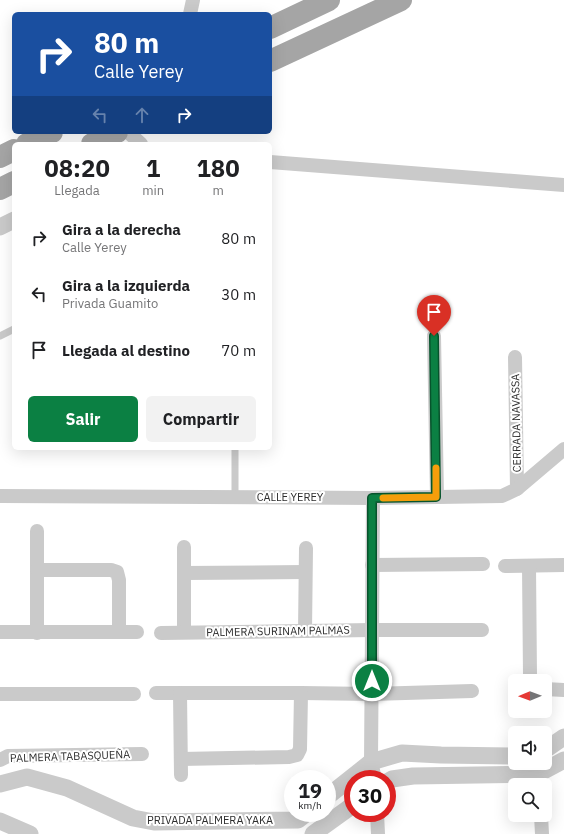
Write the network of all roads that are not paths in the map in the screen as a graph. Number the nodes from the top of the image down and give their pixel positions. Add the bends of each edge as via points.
1 (193, 0) edge
2 (329, 0) edge
3 (401, 0) edge
4 (190, 12) edge
5 (272, 27) edge
6 (272, 60) edge
7 (48, 134) edge
8 (110, 138) edge
9 (31, 142) edge
10 (131, 142) edge
11 (12, 151) edge
12 (0, 157) edge
13 (272, 162) edge
14 (12, 183) edge
15 (564, 185) edge
16 (0, 188) edge
17 (12, 221) edge
18 (0, 227) edge
19 (12, 330) edge
20 (0, 336) edge
21 (434, 336) dead end
22 (515, 357) dead end
23 (564, 449) edge
24 (235, 450) edge
25 (516, 489) junction
26 (0, 496) edge
27 (235, 497) junction
28 (436, 497) junction
29 (372, 498) junction
30 (37, 531) dead end
31 (184, 547) dead end
32 (306, 548) dead end
33 (483, 564) dead end
34 (372, 565) junction
35 (564, 565) edge
36 (505, 566) dead end
37 (528, 566) junction
38 (37, 570) junction
39 (305, 572) junction
40 (184, 573) junction
41 (372, 630) junction
42 (482, 630) dead end
43 (305, 631) junction
44 (0, 632) edge
45 (37, 632) junction
46 (119, 632) junction
47 (137, 632) dead end
48 (184, 632) junction
49 (161, 633) dead end
50 (530, 674) edge
51 (552, 689) edge
52 (564, 690) edge
53 (472, 691) dead end
54 (156, 693) dead end
55 (180, 693) junction
56 (301, 693) junction
57 (0, 694) edge
58 (134, 694) dead end
59 (372, 694) junction
60 (564, 737) edge
61 (552, 745) edge
62 (142, 754) dead end
63 (508, 756) edge
64 (180, 759) junction
65 (0, 760) edge
66 (564, 760) edge
67 (371, 762) junction
68 (373, 770) edge
69 (181, 775) dead end
70 (396, 778) edge
71 (542, 778) edge
72 (508, 779) edge
73 (0, 784) edge
74 (336, 790) edge
75 (344, 811) edge
76 (284, 820) edge
77 (0, 821) edge
78 (378, 822) edge
79 (541, 822) edge
80 (30, 834) edge
81 (312, 834) edge
82 (378, 834) edge
83 (542, 834) edge

1 - 4 street
2 - 5 main road
3 - 6 main road
7 - 9 main road
8 - 10 street
11 - 12 main road
13 - 15 street
14 - 16 main road
17 - 18 street
19 - 20 lane
21 - 28 street
22 - 25 street, CERRADA NAVASSA
23 - 25 street, CALLE YEREY
24 - 27 lane
25 - 28 street, CALLE YEREY via 502,496
26 - 27 street, CALLE YEREY
27 - 29 street, CALLE YEREY
28 - 29 street, CALLE YEREY
29 - 34 street
30 - 38 street
31 - 40 street
32 - 39 street
33 - 34 street
34 - 41 street
35 - 37 street
36 - 37 street
37 - 50 street
38 - 45 street
38 - 46 street via 117,572
39 - 40 street
39 - 43 street
40 - 48 street
41 - 42 street, PALMERA SURINAM PALMAS
41 - 43 street, PALMERA SURINAM PALMAS
41 - 59 street
43 - 48 street, PALMERA SURINAM PALMAS
44 - 45 street
45 - 46 street
46 - 47 street
48 - 49 street, PALMERA SURINAM PALMAS
51 - 52 street
53 - 59 street
54 - 55 street
55 - 56 street
55 - 64 street
56 - 59 street
56 - 64 street via 300,749 297,755
57 - 58 street
59 - 67 street
60 - 61 street
62 - 65 street, PALMERA TABASQUEÑA via 8,756
63 - 67 street via 441,756 402,752
64 - 69 street
66 - 71 street
67 - 68 street
67 - 74 street
70 - 72 street via 413,776
73 - 76 street, PRIVADA PALMERA YAKA via 26,777 67,788 133,818 154,822
75 - 81 street
77 - 80 street
78 - 82 street
79 - 83 street

